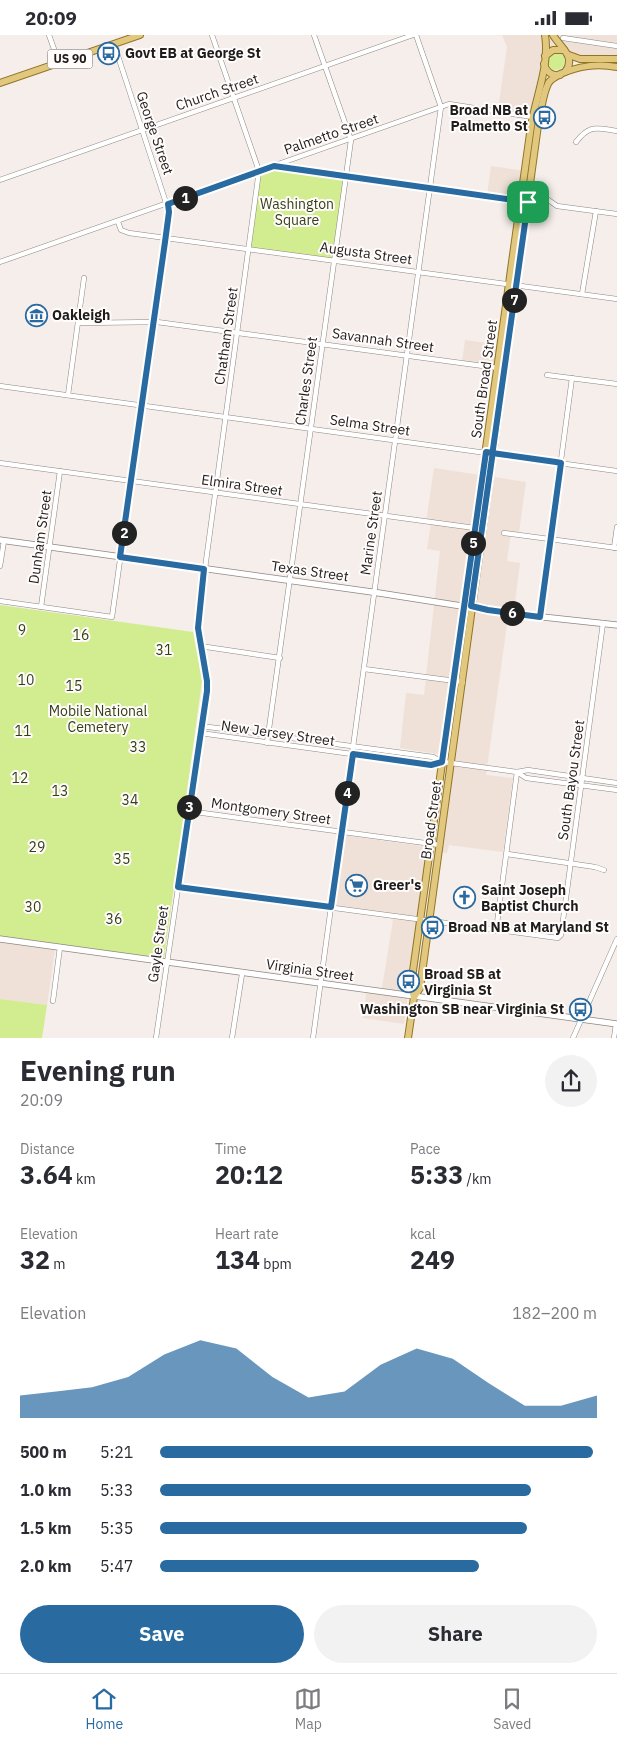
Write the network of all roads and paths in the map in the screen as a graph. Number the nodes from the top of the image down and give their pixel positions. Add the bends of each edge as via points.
1 (48, 35) edge
2 (140, 35) edge
3 (212, 35) edge
4 (314, 35) edge
5 (415, 35) edge
6 (545, 35) edge
7 (553, 35) edge
8 (563, 38) dead end
9 (114, 44) junction
10 (617, 46) edge
11 (567, 53) junction
12 (617, 59) edge
13 (544, 60) junction
14 (59, 63) junction
15 (617, 66) edge
16 (325, 67) junction
17 (562, 73) junction
18 (0, 83) edge
19 (234, 97) junction
20 (441, 107) junction
21 (532, 117) junction
22 (143, 130) junction
23 (617, 131) edge
24 (351, 140) junction
25 (576, 142) dead end
26 (274, 166) junction
27 (259, 171) junction
28 (346, 176) junction
29 (0, 180) edge
30 (430, 189) junction
31 (546, 199) dead end
32 (524, 201) junction
33 (168, 204) junction
34 (596, 211) junction
35 (617, 214) edge
36 (118, 222) junction
37 (165, 237) junction
38 (249, 248) junction
39 (334, 260) junction
40 (0, 262) edge
41 (419, 272) junction
42 (84, 277) dead end
43 (513, 285) junction
44 (582, 294) junction
45 (617, 299) edge
46 (153, 322) junction
47 (78, 323) junction
48 (238, 332) junction
49 (323, 343) junction
50 (407, 355) junction
51 (501, 368) junction
52 (547, 375) dead end
53 (572, 378) junction
54 (617, 384) edge
55 (0, 385) edge
56 (68, 395) junction
57 (142, 405) junction
58 (226, 417) junction
59 (311, 428) junction
60 (396, 440) junction
61 (489, 453) junction
62 (0, 463) edge
63 (561, 463) junction
64 (60, 471) junction
65 (617, 471) edge
66 (131, 481) junction
67 (215, 493) junction
68 (301, 505) junction
69 (385, 516) junction
70 (617, 527) edge
71 (479, 529) junction
72 (504, 533) dead end
73 (551, 539) junction
74 (2, 541) edge
75 (50, 547) junction
76 (616, 548) edge
77 (120, 557) junction
78 (0, 566) edge
79 (204, 569) junction
80 (290, 581) junction
81 (374, 592) junction
82 (0, 601) edge
83 (468, 606) junction
84 (41, 607) junction
85 (540, 617) junction
86 (603, 623) junction
87 (617, 625) edge
88 (200, 646) junction
89 (280, 658) junction
90 (364, 669) junction
91 (453, 681) junction
92 (462, 682) junction
93 (449, 714) junction
94 (458, 716) junction
95 (201, 726) junction
96 (200, 733) junction
97 (268, 735) junction
98 (267, 743) junction
99 (354, 746) junction
100 (353, 754) junction
101 (442, 762) junction
102 (451, 763) junction
103 (517, 772) junction
104 (582, 778) junction
105 (617, 783) edge
106 (581, 785) junction
107 (617, 790) edge
108 (188, 811) junction
109 (342, 832) junction
110 (431, 844) junction
111 (440, 845) junction
112 (507, 854) junction
113 (571, 863) junction
114 (604, 870) dead end
115 (178, 887) junction
116 (331, 907) junction
117 (420, 920) junction
118 (429, 922) junction
119 (496, 931) junction
120 (0, 939) edge
121 (617, 939) edge
122 (60, 947) junction
123 (167, 963) junction
124 (242, 973) junction
125 (321, 983) junction
126 (414, 997) junction
127 (53, 1001) dead end
128 (582, 1019) junction
129 (617, 1024) edge
130 (156, 1038) edge
131 (232, 1038) edge
132 (313, 1038) edge
133 (408, 1038) edge
134 (573, 1038) edge
135 (614, 1038) edge

1 - 14 street
2 - 9 main road, US 90
3 - 19 street, Chatham Street
4 - 16 street, Charles Street
5 - 16 street, Church Street
5 - 20 street, Marine Street
6 - 13 main road
7 - 11 main road
8 - 10 street
9 - 14 main road, US 90
9 - 22 street, George Street
11 - 12 main road via 577,59
11 - 13 main road via 553,50
11 - 17 main road via 570,64
13 - 17 main road via 548,72 553,75
13 - 21 main road
14 - 18 main road, US 90
15 - 17 main road via 582,66
16 - 19 street, Church Street
16 - 24 street, Charles Street
17 - 32 main road, Broad Street via 549,82 544,97
19 - 22 street, Church Street
19 - 27 street, Chatham Street
20 - 21 street, Palmetto Street via 449,104
20 - 24 street, Palmetto Street
20 - 30 street, Marine Street
21 - 32 main road
22 - 29 street, Church Street
22 - 33 street, George Street
23 - 25 street via 590,129 583,132
24 - 26 street, Palmetto Street
24 - 28 street, Charles Street
26 - 27 street, Palmetto Street
26 - 28 street
27 - 33 street, Palmetto Street
27 - 38 street, Chatham Street
28 - 30 street
28 - 39 street, Charles Street
30 - 32 street
30 - 41 street, Marine Street
31 - 34 street via 557,205
32 - 43 main road, Broad Street
33 - 36 street, Palmetto Street
33 - 37 street, George Street
34 - 35 street
34 - 44 street
36 - 37 street, Augusta Street via 122,230 129,233
36 - 40 street, Palmetto Street
37 - 38 street, Augusta Street
37 - 46 street, George Street
38 - 39 street, Augusta Street
38 - 48 street, Chatham Street
39 - 41 street, Augusta Street
39 - 49 street, Charles Street
41 - 43 street, Augusta Street
41 - 50 street, Marine Street
42 - 47 street
43 - 44 street, Augusta Street
43 - 51 main road, Broad Street
44 - 45 street, Augusta Street
46 - 47 street, Savannah Street
46 - 48 street, Savannah Street
46 - 57 street, George Street
47 - 56 street
48 - 49 street, Savannah Street
48 - 58 street, Chatham Street
49 - 50 street, Savannah Street
49 - 59 street, Charles Street
50 - 51 street, Savannah Street
50 - 60 street, Marine Street
51 - 61 main road, Broad Street
52 - 53 street
53 - 54 street
53 - 63 street
55 - 56 street, Selma Street
56 - 57 street, Selma Street
57 - 58 street, Selma Street
57 - 66 street, George Street
58 - 59 street, Selma Street
58 - 67 street, Chatham Street
59 - 60 street, Selma Street
59 - 68 street, Charles Street
60 - 61 street, Selma Street
60 - 69 street, Marine Street
61 - 63 street, Selma Street
61 - 71 main road, Broad Street
62 - 64 street, Elmira Street
63 - 65 street, Selma Street
63 - 73 street
64 - 66 street, Elmira Street
64 - 75 street, Dunham Street
66 - 67 street, Elmira Street
66 - 77 street, George Street
67 - 68 street, Elmira Street
67 - 79 street, Chatham Street
68 - 69 street, Elmira Street
68 - 80 street, Charles Street
69 - 71 street, Elmira Street
69 - 81 street, Marine Street
70 - 76 street
71 - 83 main road, Broad Street
72 - 73 street
73 - 76 street
73 - 85 street
74 - 75 street, Texas Street
74 - 78 street
75 - 77 street, Texas Street
75 - 84 street, Dunham Street
77 - 79 street, Texas Street
77 - 84 street, George Street via 112,617
79 - 80 street, Texas Street
79 - 88 street, Chatham Street via 198,620
80 - 81 street, Texas Street
80 - 89 street, Charles Street
81 - 83 street, Texas Street
81 - 90 street, Marine Street
82 - 84 street
83 - 85 street, Texas Street
83 - 91 main road
83 - 92 main road, Broad Street
85 - 86 street, Texas Street
86 - 87 street, Texas Street
86 - 104 street, South Bayou Street
88 - 89 street
88 - 95 street, Gayle Street via 207,681
89 - 97 street, Charles Street
90 - 91 street
90 - 99 street, Marine Street
91 - 92 street
91 - 93 main road
92 - 94 main road, Broad Street
93 - 94 street
93 - 101 main road
94 - 102 main road, Broad Street
95 - 96 street, Gayle Street
95 - 97 street, New Jersey Street
96 - 98 street, New Jersey Street
96 - 108 street, Gayle Street
97 - 98 street, Charles Street
97 - 99 street, New Jersey Street
98 - 100 street, New Jersey Street
99 - 100 street, Marine Street
99 - 101 street, New Jersey Street via 432,757
100 - 101 street, New Jersey Street via 431,765
100 - 109 street, Marine Street
101 - 102 street, New Jersey Street
101 - 110 main road
102 - 103 street, New Jersey Street
102 - 111 main road, Broad Street
103 - 104 street, New Jersey Street via 528,770
103 - 106 street, New Jersey Street via 526,778
103 - 112 street
104 - 105 street, New Jersey Street
104 - 106 street, South Bayou Street
106 - 107 street, New Jersey Street
106 - 113 street, South Bayou Street
108 - 109 street, Montgomery Street
108 - 115 street, Gayle Street
109 - 110 street, Montgomery Street
109 - 116 street, Marine Street
110 - 111 street, Montgomery Street
110 - 117 main road
111 - 118 main road, Broad Street
112 - 113 street
112 - 119 street
113 - 114 street
113 - 119 street, South Bayou Street via 558,938
115 - 116 street
115 - 123 street, Gayle Street
116 - 117 street
116 - 125 street, Marine Street
117 - 118 street
117 - 126 main road via 411,987
118 - 119 street
118 - 126 main road, Broad Street via 420,988
120 - 122 street, Virginia Street
121 - 128 street
122 - 123 street, Virginia Street
122 - 127 street
123 - 124 street, Virginia Street
123 - 130 street, Gayle Street
124 - 125 street, Virginia Street
124 - 131 street
125 - 126 street, Virginia Street
125 - 132 street, Marine Street
126 - 128 street, Virginia Street
126 - 133 main road, Broad Street
128 - 129 street, Virginia Street
128 - 134 street
129 - 135 street

